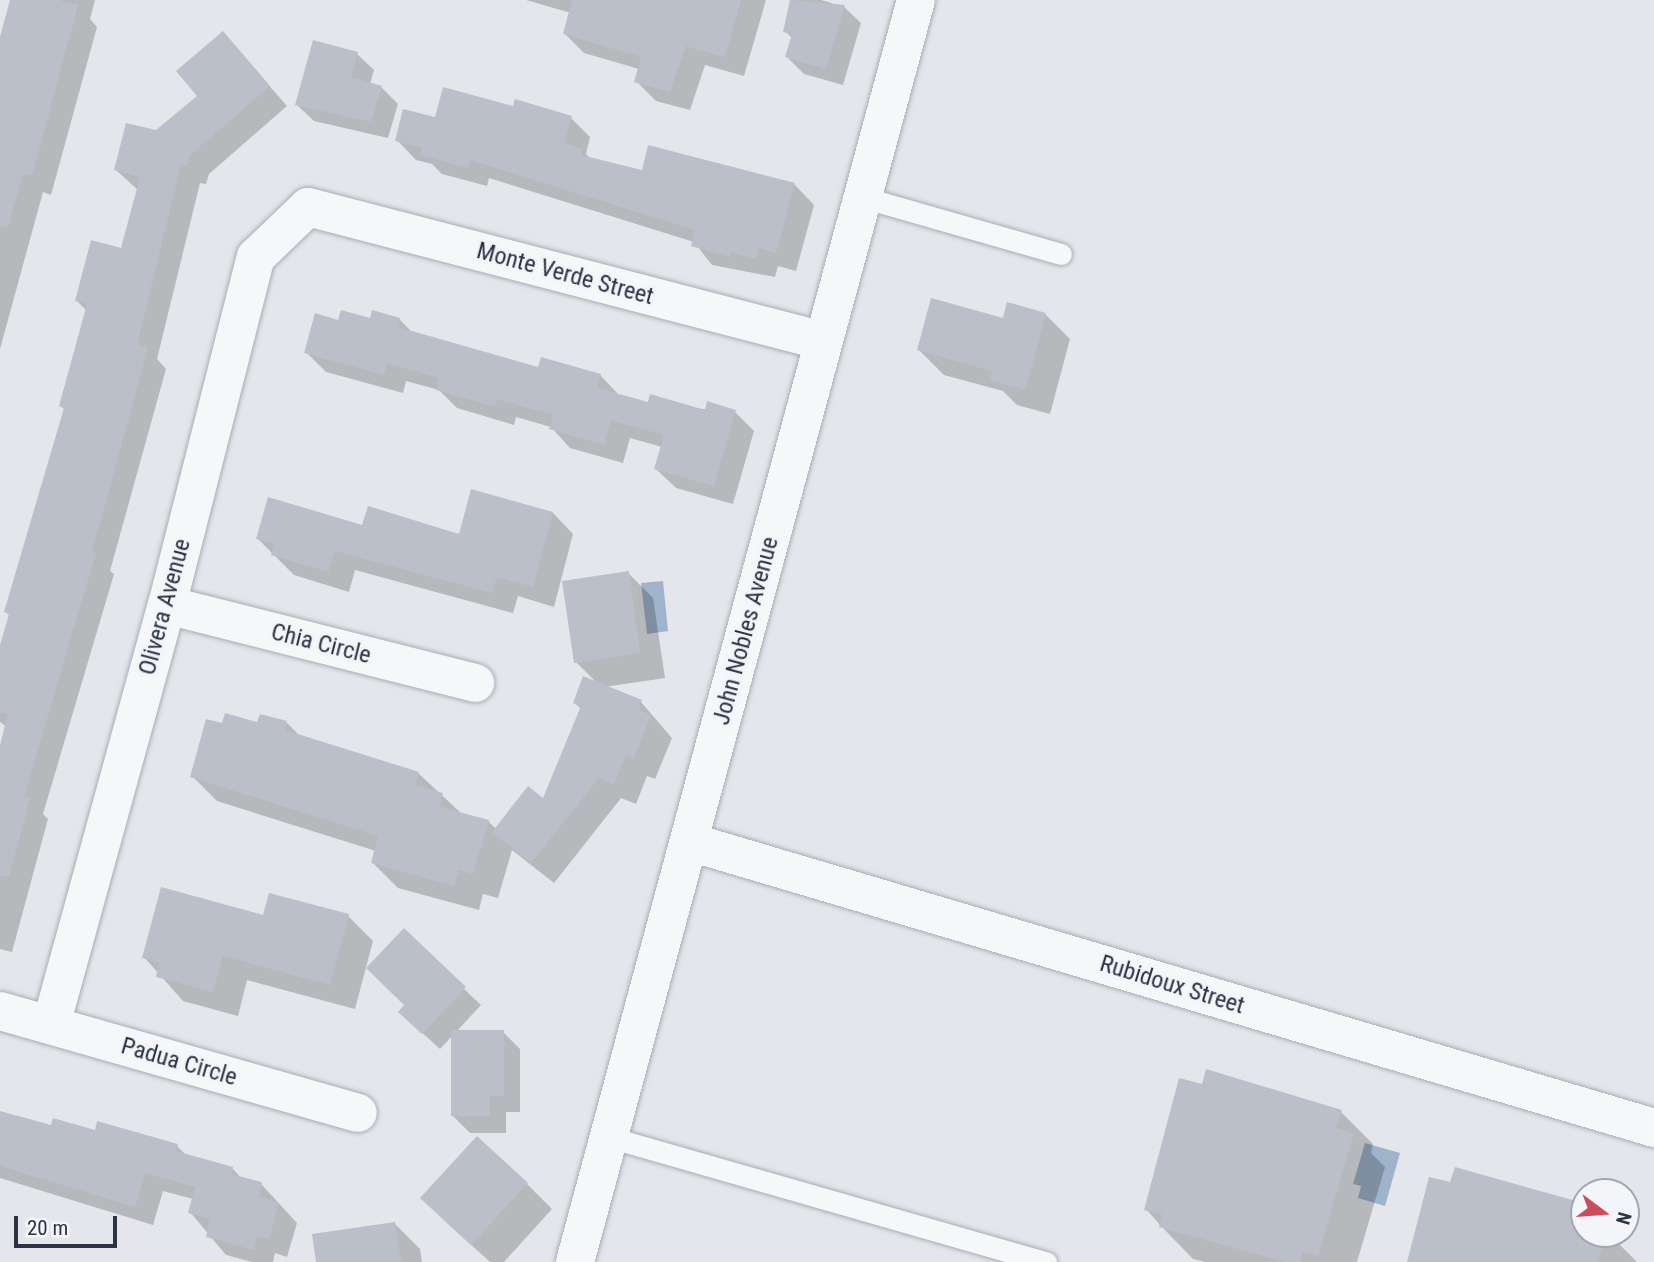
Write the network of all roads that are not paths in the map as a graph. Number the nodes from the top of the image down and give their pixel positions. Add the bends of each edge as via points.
1 (916, 0) edge
2 (862, 197) junction
3 (308, 207) joint
4 (1061, 254) dead end
5 (823, 341) junction
6 (167, 605) junction
7 (475, 683) dead end
8 (690, 842) junction
9 (0, 1011) edge
10 (51, 1026) junction
11 (358, 1113) dead end
12 (1654, 1128) edge
13 (609, 1137) junction
14 (575, 1262) edge
15 (1046, 1262) edge

1 - 2 street, John Nobles Avenue
2 - 4 lane
2 - 5 street, John Nobles Avenue
3 - 5 street, Monte Verde Street
3 - 6 street, Olivera Avenue via 256,257
5 - 8 street, John Nobles Avenue
6 - 7 street, Chia Circle
6 - 10 street, Olivera Avenue
8 - 12 street, Rubidoux Street
8 - 13 street, John Nobles Avenue
9 - 10 street, Padua Circle
10 - 11 street, Padua Circle
13 - 14 street, John Nobles Avenue
13 - 15 lane

